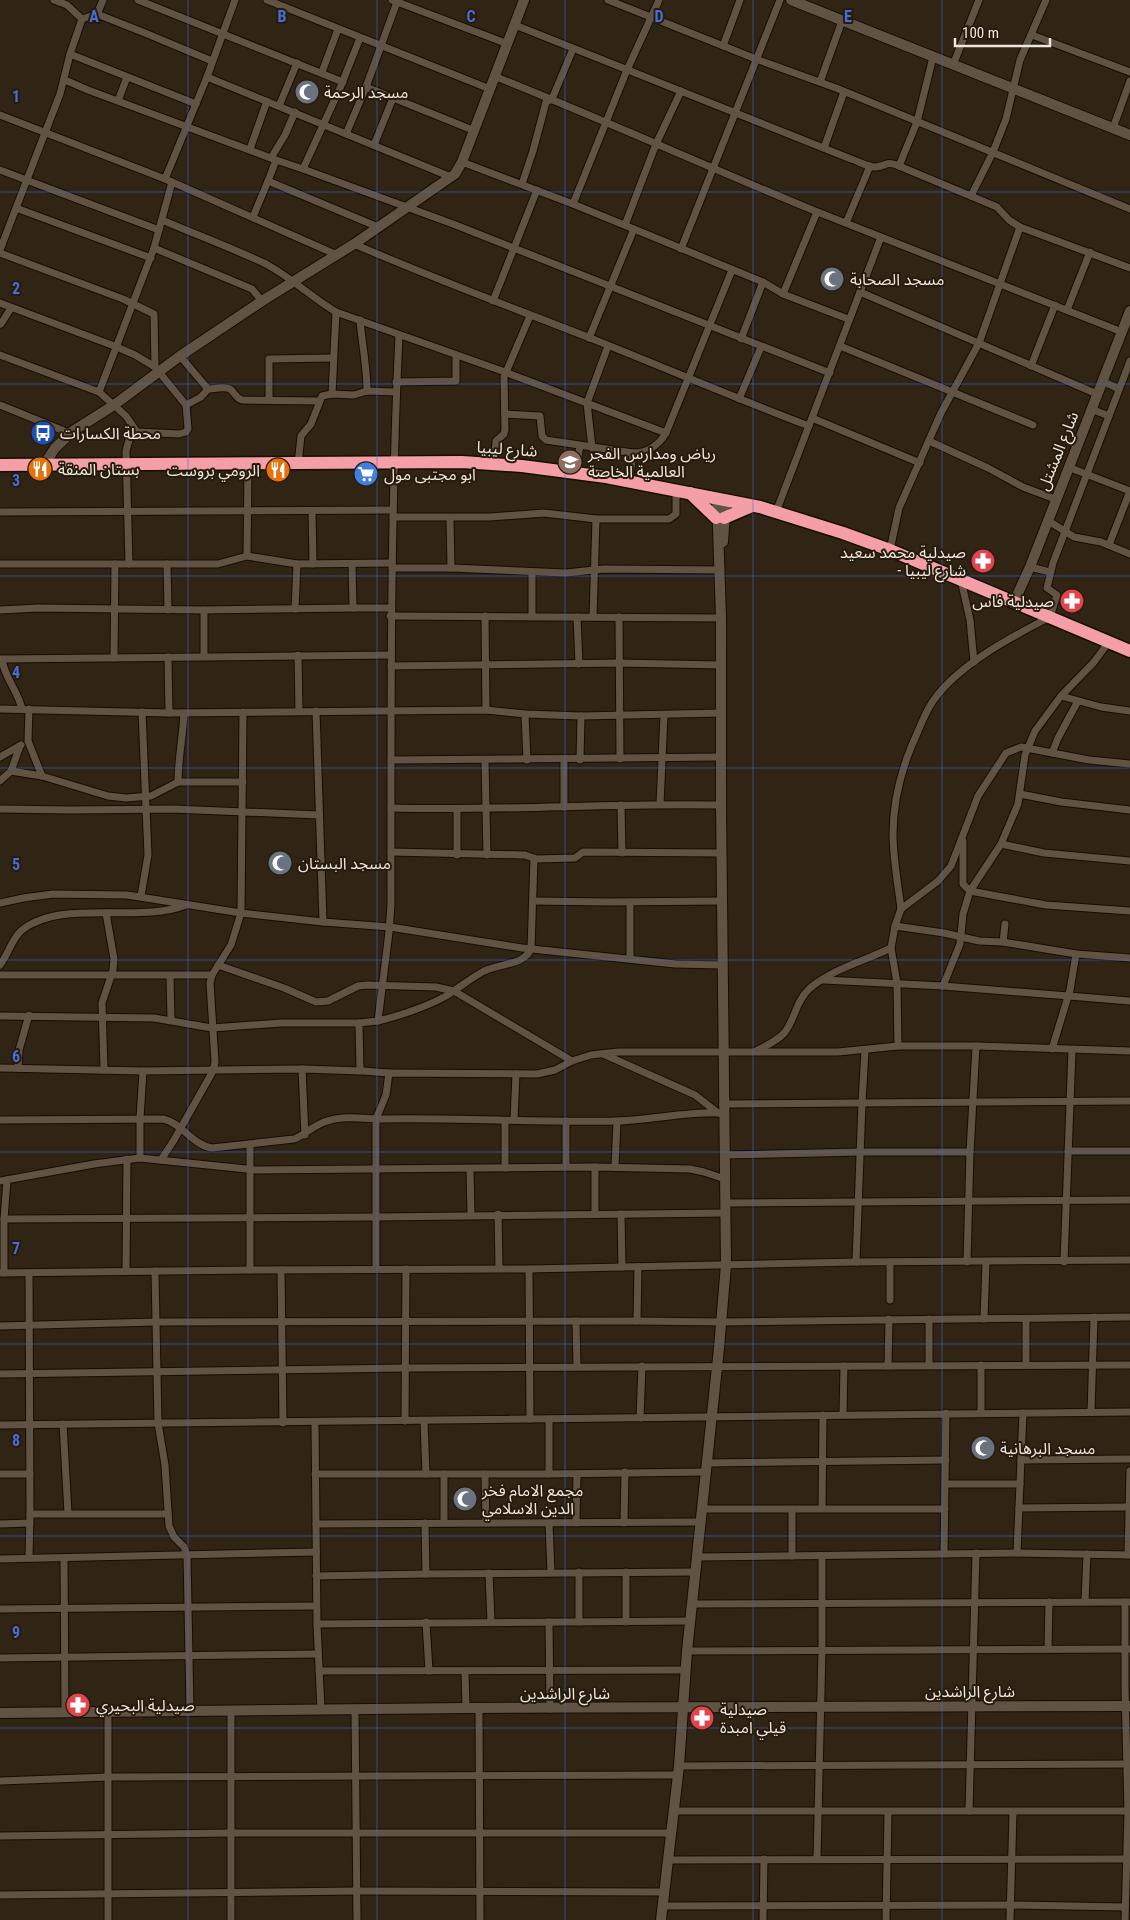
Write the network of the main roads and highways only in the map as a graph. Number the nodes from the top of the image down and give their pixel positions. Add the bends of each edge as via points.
1 (0, 465) edge
2 (690, 494) junction
3 (752, 506) junction
4 (1130, 651) edge

1 - 2 highway, شارع ليبيا via 494,464 575,473
2 - 3 highway, شارع ليبيا
2 - 3 highway via 720,518
3 - 4 highway, شارع ليبيا via 890,550

